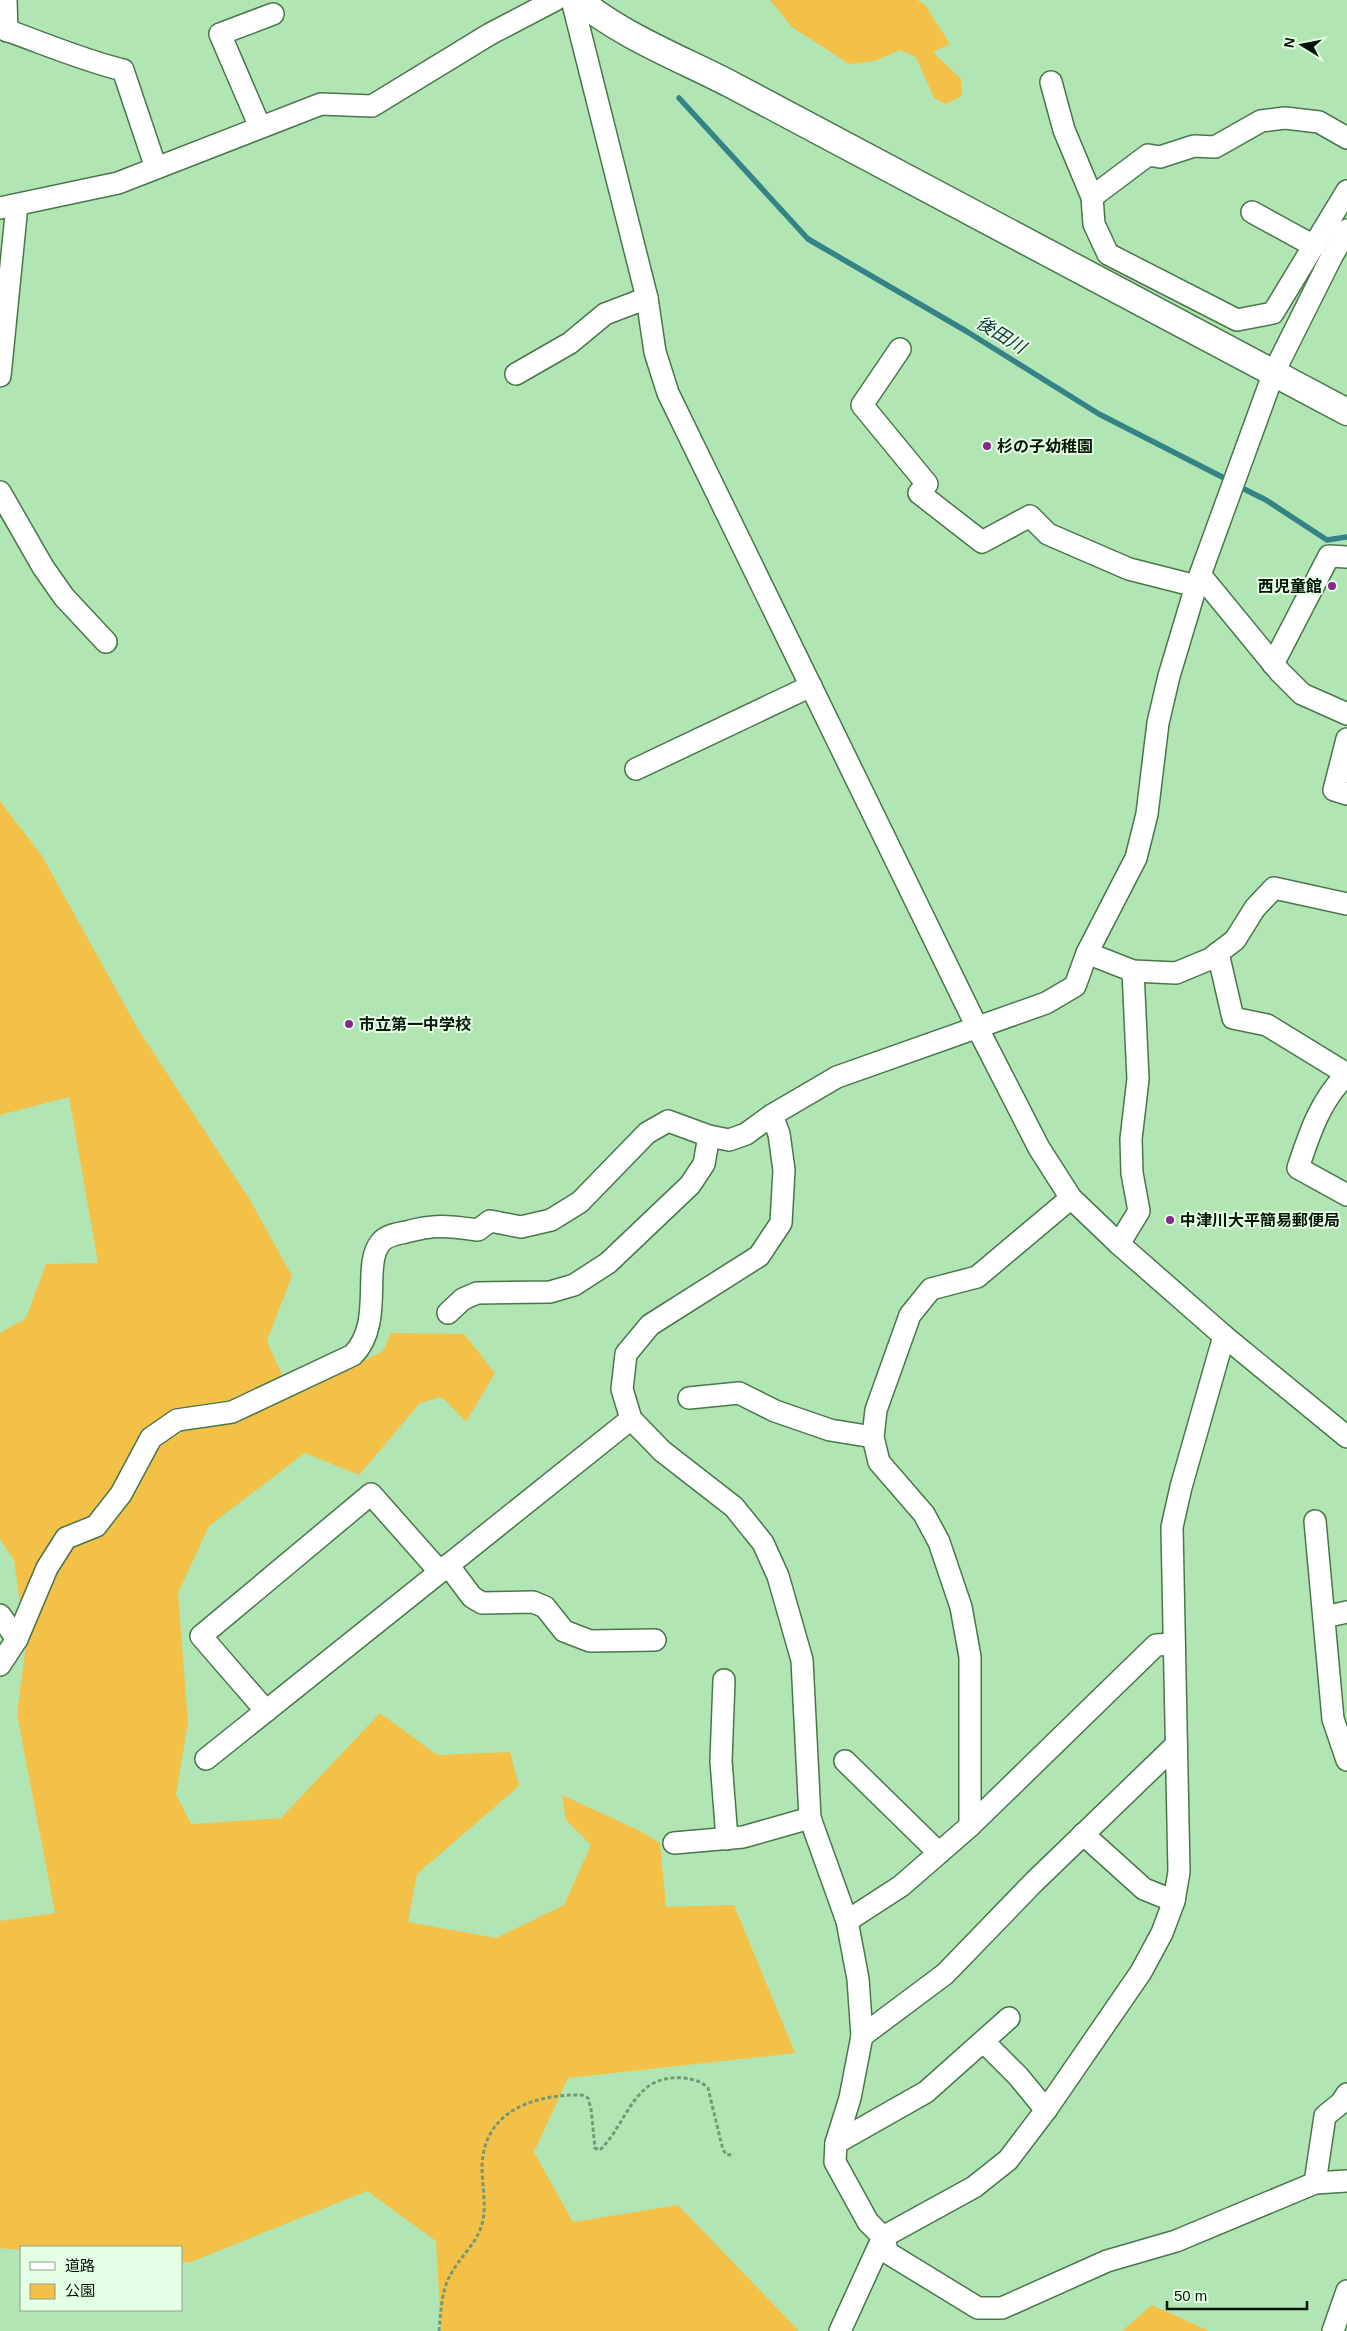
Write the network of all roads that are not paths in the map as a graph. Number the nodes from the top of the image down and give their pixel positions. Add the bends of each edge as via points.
1 (6, 0) edge
2 (555, 0) edge
3 (572, 0) edge
4 (591, 4) edge
5 (273, 14) dead end
6 (4, 30) edge
7 (1051, 82) dead end
8 (260, 127) junction
9 (1347, 138) edge
10 (156, 168) junction
11 (1347, 191) edge
12 (1092, 198) junction
13 (9, 206) edge
14 (1252, 212) dead end
15 (1347, 230) edge
16 (1314, 246) junction
17 (647, 298) junction
18 (900, 350) dead end
19 (1274, 372) junction
20 (516, 374) dead end
21 (0, 376) edge
22 (1347, 412) edge
23 (0, 492) edge
24 (1347, 557) edge
25 (1198, 581) junction
26 (106, 642) dead end
27 (1273, 664) junction
28 (811, 686) junction
29 (1347, 714) edge
30 (1347, 740) edge
31 (636, 769) dead end
32 (1347, 794) edge
33 (1347, 904) edge
34 (1087, 953) junction
35 (1218, 953) junction
36 (1133, 971) junction
37 (977, 1027) junction
38 (1347, 1074) edge
39 (772, 1115) junction
40 (709, 1136) junction
41 (1347, 1195) edge
42 (1071, 1198) junction
43 (1119, 1244) junction
44 (448, 1313) dead end
45 (1224, 1336) junction
46 (689, 1398) dead end
47 (631, 1419) junction
48 (1345, 1429) edge
49 (873, 1437) junction
50 (1315, 1521) dead end
51 (444, 1569) junction
52 (1347, 1612) edge
53 (0, 1615) edge
54 (1324, 1617) junction
55 (16, 1639) junction
56 (655, 1640) dead end
57 (1174, 1644) junction
58 (0, 1663) edge
59 (724, 1680) dead end
60 (266, 1711) junction
61 (1176, 1745) junction
62 (206, 1759) dead end
63 (1347, 1760) edge
64 (844, 1761) dead end
65 (810, 1818) junction
66 (970, 1826) junction
67 (1083, 1834) junction
68 (728, 1839) junction
69 (674, 1843) dead end
70 (939, 1853) junction
71 (1174, 1901) junction
72 (847, 1921) junction
73 (1010, 2018) dead end
74 (862, 2036) junction
75 (984, 2042) junction
76 (1347, 2094) edge
77 (1046, 2110) junction
78 (836, 2143) junction
79 (1347, 2181) edge
80 (1315, 2183) junction
81 (883, 2238) junction
82 (1347, 2291) edge
83 (840, 2331) edge
84 (1333, 2331) edge

1 - 6 street
2 - 8 street via 490,34 372,106 320,104
3 - 17 street
4 - 19 street
5 - 8 street via 220,34
6 - 10 street via 94,63 123,70
7 - 12 street via 1064,130
8 - 10 street
9 - 12 street via 1319,122 1285,118 1261,122 1215,147 1194,146 1160,157 1148,155
10 - 13 street via 118,183
11 - 16 street
12 - 16 street via 1094,224 1108,254 1237,320 1273,313
13 - 21 street
14 - 16 street
15 - 19 street
17 - 20 street via 606,314 570,343
17 - 28 street via 655,352 668,393
18 - 25 street via 862,405 927,484 919,493 982,542 1030,516 1048,534 1129,569
19 - 22 street
19 - 25 street
23 - 26 street via 64,597
24 - 27 street via 1329,556
25 - 27 street
25 - 34 street via 1158,724 1147,814 1136,858
27 - 29 street via 1302,694
28 - 31 street
28 - 37 street
30 - 32 street via 1334,790
33 - 35 street via 1274,888 1255,908 1235,940
34 - 36 street
34 - 37 street via 1074,986 1046,1003
35 - 36 street via 1176,973
35 - 38 street via 1233,1018 1267,1025
36 - 43 street via 1138,1079 1131,1139 1132,1173 1139,1211
37 - 39 street via 837,1077
37 - 42 street via 1039,1148
38 - 41 street via 1314,1119 1298,1168
39 - 40 street via 746,1134 729,1140
39 - 47 street via 779,1134 784,1170 781,1223 759,1256 650,1325 626,1354 622,1389
40 - 44 street via 704,1164 690,1185 608,1263 574,1285 550,1292 477,1293 463,1299
40 - 55 street via 668,1121 647,1133 580,1202 534,1226 490,1221 478,1230 428,1225 386,1238 376,1252 369,1324 361,1346 353,1355 232,1412 178,1420 151,1438 121,1494 96,1526 66,1538 47,1568
42 - 43 street
42 - 49 street via 977,1277 931,1289 910,1314 876,1410
43 - 45 street
45 - 48 street
45 - 57 street via 1172,1527
46 - 49 street via 740,1394 775,1411 830,1430
47 - 51 street
47 - 65 street via 662,1451 734,1507 763,1543 778,1576 802,1660
49 - 66 street via 879,1462 928,1521 939,1542 961,1607 970,1657
50 - 54 street
51 - 56 street via 482,1603 533,1602 545,1607 564,1631 590,1641
51 - 60 street
51 - 60 street via 371,1494 201,1636
52 - 54 street
53 - 55 street
54 - 63 street via 1334,1719
55 - 58 street
57 - 61 street
57 - 66 street via 1156,1646
59 - 68 street via 721,1761
60 - 62 street
61 - 67 street
61 - 71 street via 1179,1872
64 - 70 street
65 - 68 street
65 - 72 street
66 - 70 street
67 - 71 street via 1144,1889
67 - 74 street via 945,1974
68 - 69 street
70 - 72 street via 901,1886
71 - 77 street via 1141,1972
72 - 74 street via 858,1979
73 - 75 street
74 - 78 street via 850,2098
75 - 77 street
75 - 78 street via 926,2092
76 - 80 street via 1325,2116
77 - 81 street via 1008,2160 974,2187
78 - 81 street via 835,2162 868,2222
79 - 80 street
80 - 81 street via 1176,2242 1107,2261 1002,2308 978,2308 888,2253
81 - 83 street
82 - 84 street

